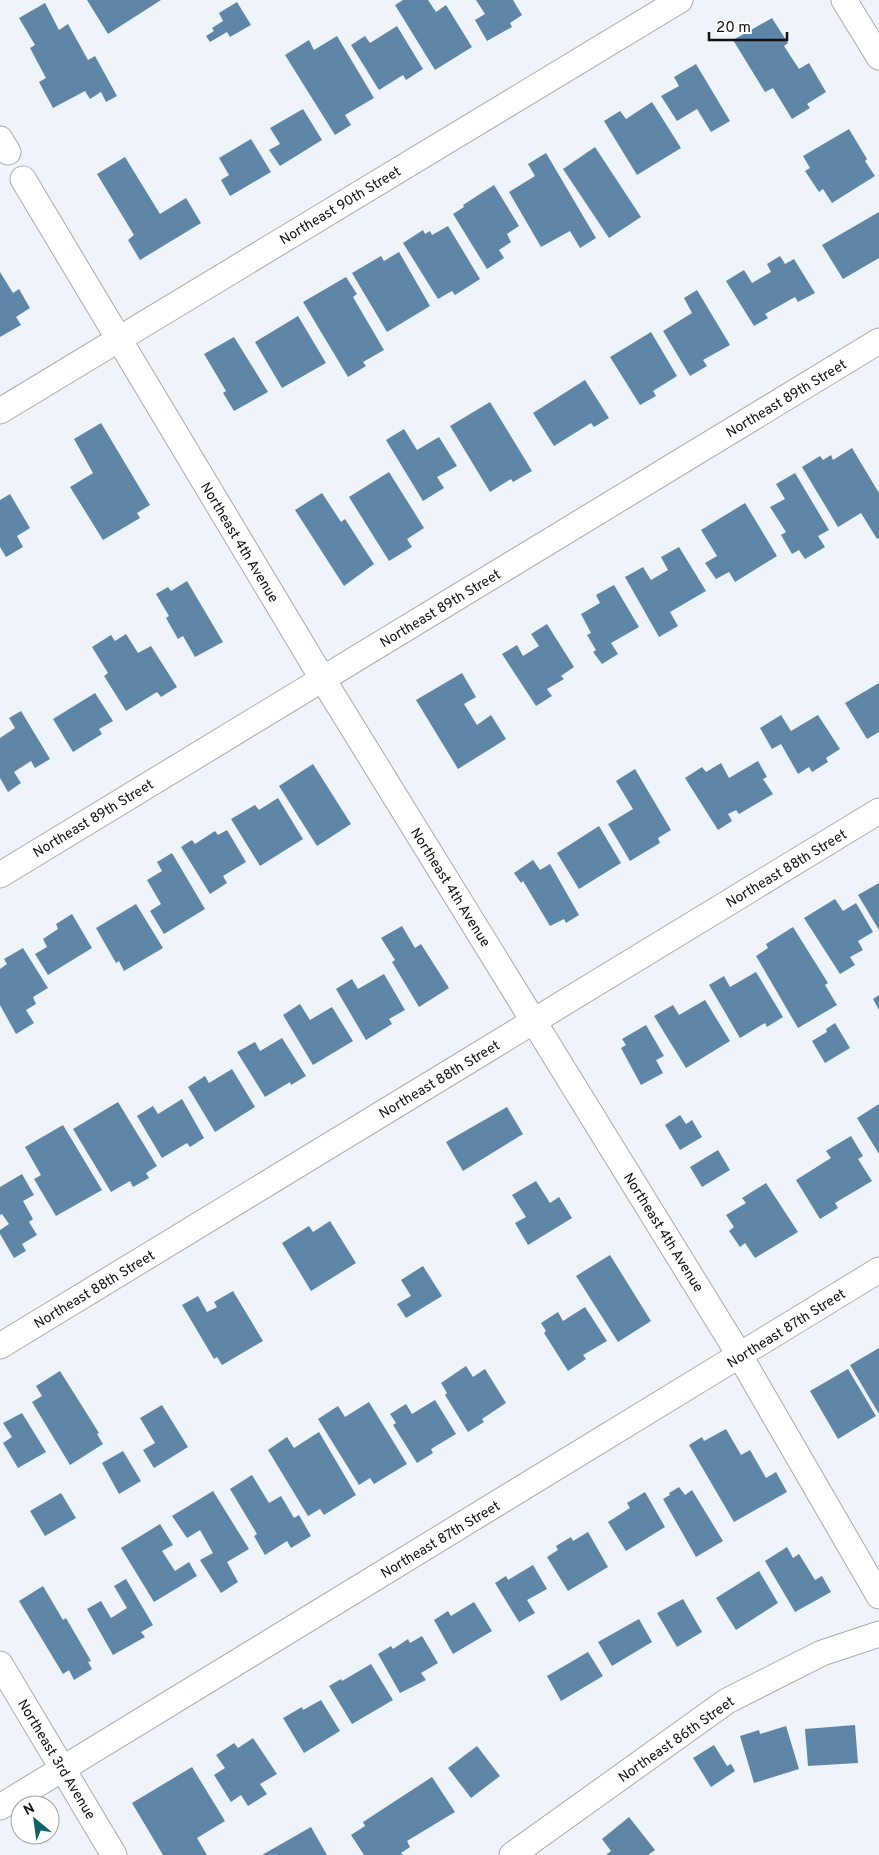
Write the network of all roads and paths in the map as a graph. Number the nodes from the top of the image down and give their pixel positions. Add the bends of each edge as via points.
1 (680, 0) edge
2 (844, 0) edge
3 (879, 58) edge
4 (23, 179) dead end
5 (119, 339) junction
6 (879, 341) edge
7 (0, 411) edge
8 (322, 678) junction
9 (879, 811) edge
10 (0, 875) edge
11 (534, 1021) junction
12 (879, 1270) edge
13 (0, 1346) edge
14 (740, 1356) junction
15 (879, 1596) edge
16 (879, 1634) edge
17 (0, 1664) edge
18 (63, 1768) junction
19 (0, 1806) edge
20 (114, 1855) edge
21 (512, 1855) edge

1 - 5 street, Northeast 90th Street
2 - 3 street
4 - 5 street, Northeast 4th Avenue
5 - 7 street, Northeast 90th Street
5 - 8 street, Northeast 4th Avenue
6 - 8 street, Northeast 89th Street
8 - 10 street, Northeast 89th Street
8 - 11 street, Northeast 4th Avenue
9 - 11 street, Northeast 88th Street
11 - 13 street, Northeast 88th Street
11 - 14 street, Northeast 4th Avenue
12 - 14 street, Northeast 87th Street
14 - 15 street, Northeast 4th Avenue
14 - 18 street, Northeast 87th Street
16 - 21 street, Northeast 86th Street via 822,1653 727,1701
17 - 18 street, Northeast 3rd Avenue
18 - 19 street, Northeast 87th Street
18 - 20 street, Northeast 3rd Avenue

